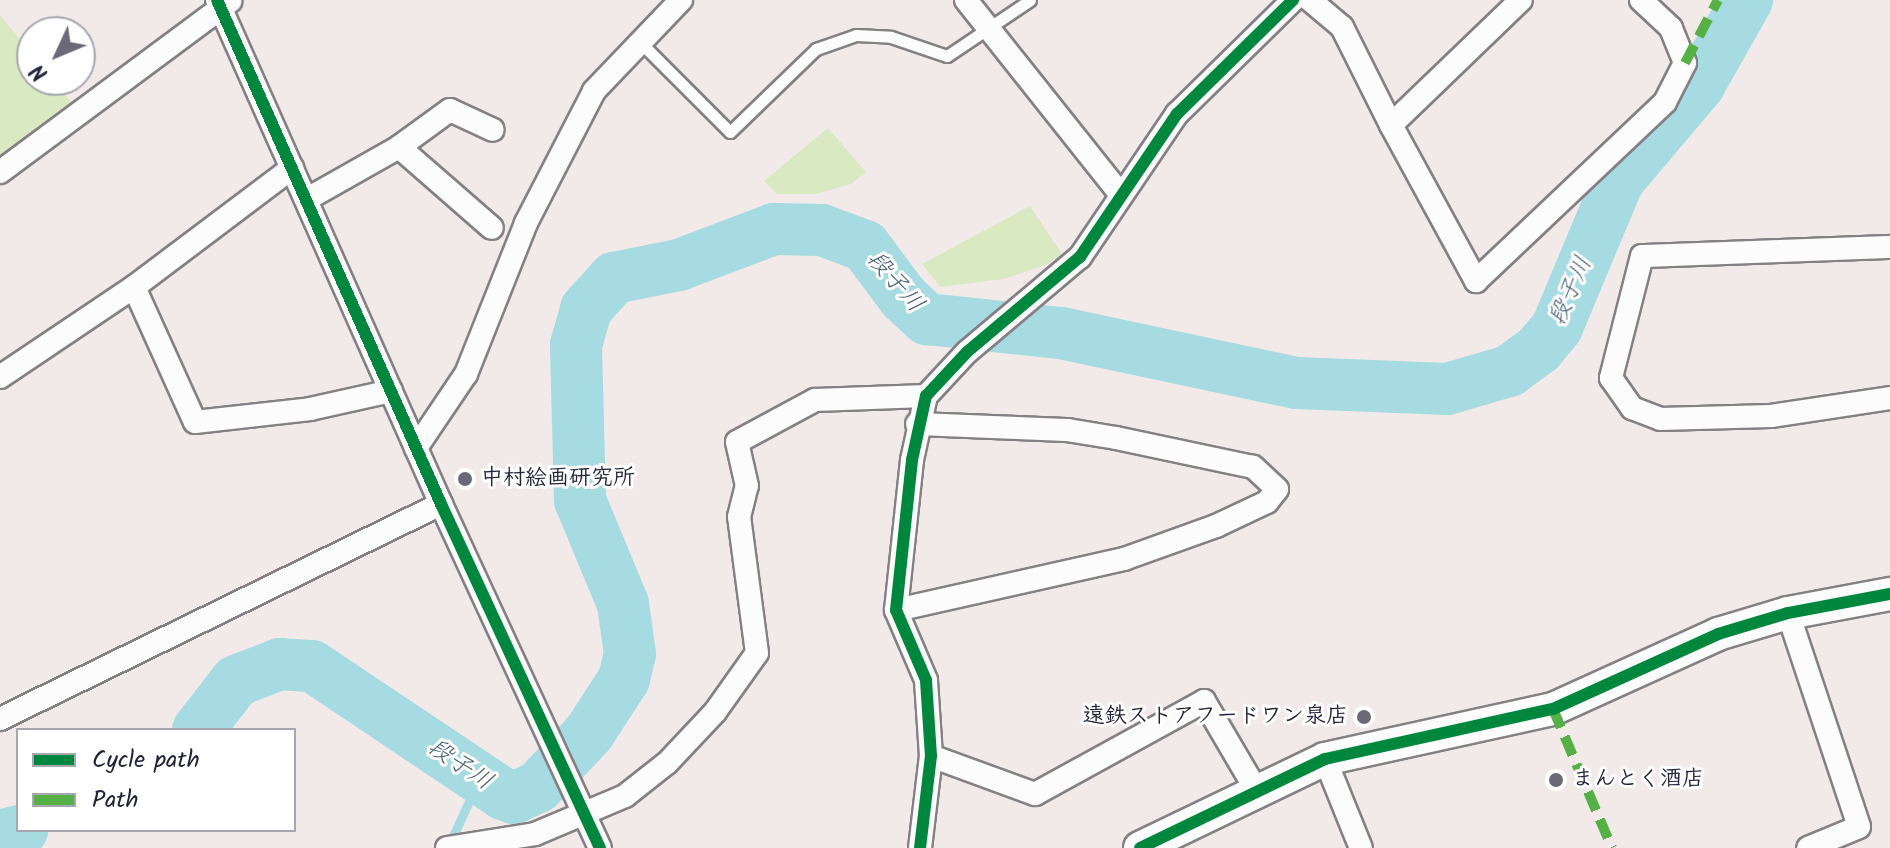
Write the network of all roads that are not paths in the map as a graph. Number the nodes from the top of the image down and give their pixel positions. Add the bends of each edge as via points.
1 (681, 0) edge
2 (966, 0) edge
3 (1030, 0) edge
4 (1293, 0) edge
5 (1310, 0) edge
6 (1521, 0) edge
7 (1641, 0) edge
8 (223, 3) edge
9 (990, 28) junction
10 (640, 41) junction
11 (1391, 125) junction
12 (493, 130) dead end
13 (399, 147) junction
14 (292, 168) junction
15 (0, 172) edge
16 (1121, 195) junction
17 (309, 198) junction
18 (492, 228) dead end
19 (1890, 247) edge
20 (134, 287) junction
21 (0, 377) edge
22 (391, 391) junction
23 (926, 396) junction
24 (1890, 398) edge
25 (917, 424) junction
26 (416, 448) junction
27 (441, 504) junction
28 (1890, 594) edge
29 (896, 610) junction
30 (1788, 613) junction
31 (0, 719) edge
32 (931, 756) junction
33 (1325, 759) junction
34 (1255, 788) junction
35 (580, 808) junction
36 (1862, 838) edge
37 (463, 847) edge
38 (447, 848) edge
39 (600, 848) edge
40 (920, 848) edge
41 (1140, 848) edge
42 (1361, 848) edge
43 (1808, 848) edge

1 - 10 street
2 - 9 street
3 - 9 lane
4 - 16 street via 1177,114
5 - 11 street via 1342,27
6 - 11 street
7 - 11 street via 1671,28 1685,63 1665,102 1476,281
8 - 14 street
8 - 15 street
9 - 10 lane via 947,56 891,37 856,35 816,49 730,132
9 - 16 street
10 - 26 street via 594,91 526,223 466,374
12 - 13 street via 450,110
13 - 17 street
13 - 18 street
14 - 17 street
14 - 20 street
16 - 23 street via 1080,257 967,352
17 - 22 street
19 - 24 street via 1642,256 1611,378 1632,408 1660,419 1771,416
20 - 21 street
20 - 22 street via 195,422 310,409
22 - 26 street
23 - 25 street
23 - 35 street via 815,400 737,442 747,486 739,517 757,653 715,712 667,763 625,796
25 - 29 street
25 - 29 street via 1067,430 1116,438 1253,467 1277,489 1267,502 1229,520 1124,559
26 - 27 street
27 - 31 street
27 - 35 street
28 - 30 street
29 - 32 street via 926,680
30 - 33 street via 1718,634 1553,709
30 - 36 street
32 - 34 street via 1035,794 1204,701
32 - 40 street
33 - 34 street
33 - 42 street
34 - 41 street
35 - 37 street via 522,838
35 - 39 street
36 - 43 street
37 - 38 street

